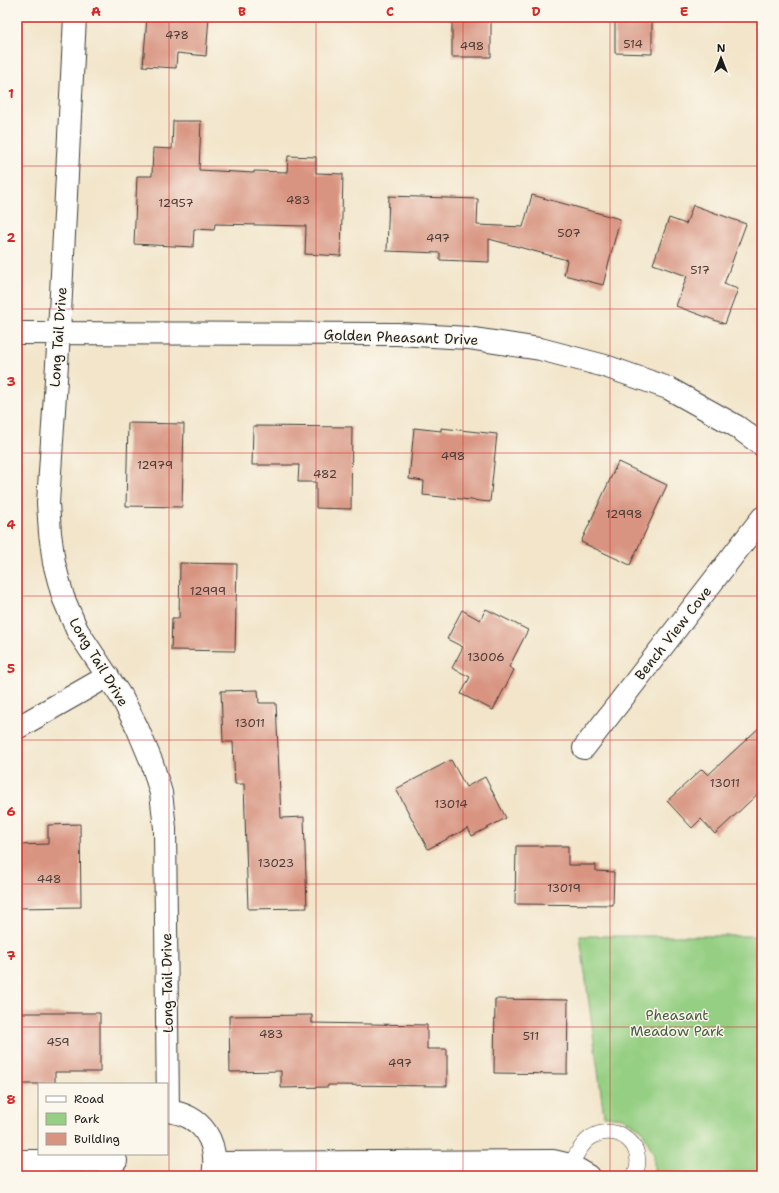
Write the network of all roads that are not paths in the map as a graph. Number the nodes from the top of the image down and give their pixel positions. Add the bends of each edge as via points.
1 (75, 17) edge
2 (17, 333) edge
3 (58, 333) junction
4 (762, 445) edge
5 (762, 518) edge
6 (108, 676) junction
7 (17, 728) edge
8 (584, 748) dead end
9 (168, 1083) edge
10 (168, 1111) edge
11 (17, 1161) edge
12 (118, 1164) edge
13 (570, 1165) junction
14 (214, 1169) edge
15 (589, 1176) edge
16 (634, 1176) edge

1 - 3 street, Long Tail Drive
2 - 3 street, Golden Pheasant Drive
3 - 4 street, Golden Pheasant Drive via 397,334 468,338 532,348 605,366 668,388 736,426
3 - 6 street, Long Tail Drive via 48,503 53,555 63,597 77,630
5 - 8 street, Bench View Cove
6 - 7 street
6 - 9 street, Long Tail Drive via 137,727 161,793 165,828
10 - 14 street via 192,1119 210,1138 214,1150
11 - 12 street
13 - 14 street via 553,1161
13 - 15 street
13 - 16 lane via 589,1138 599,1133 611,1132 621,1134 634,1145 639,1161

